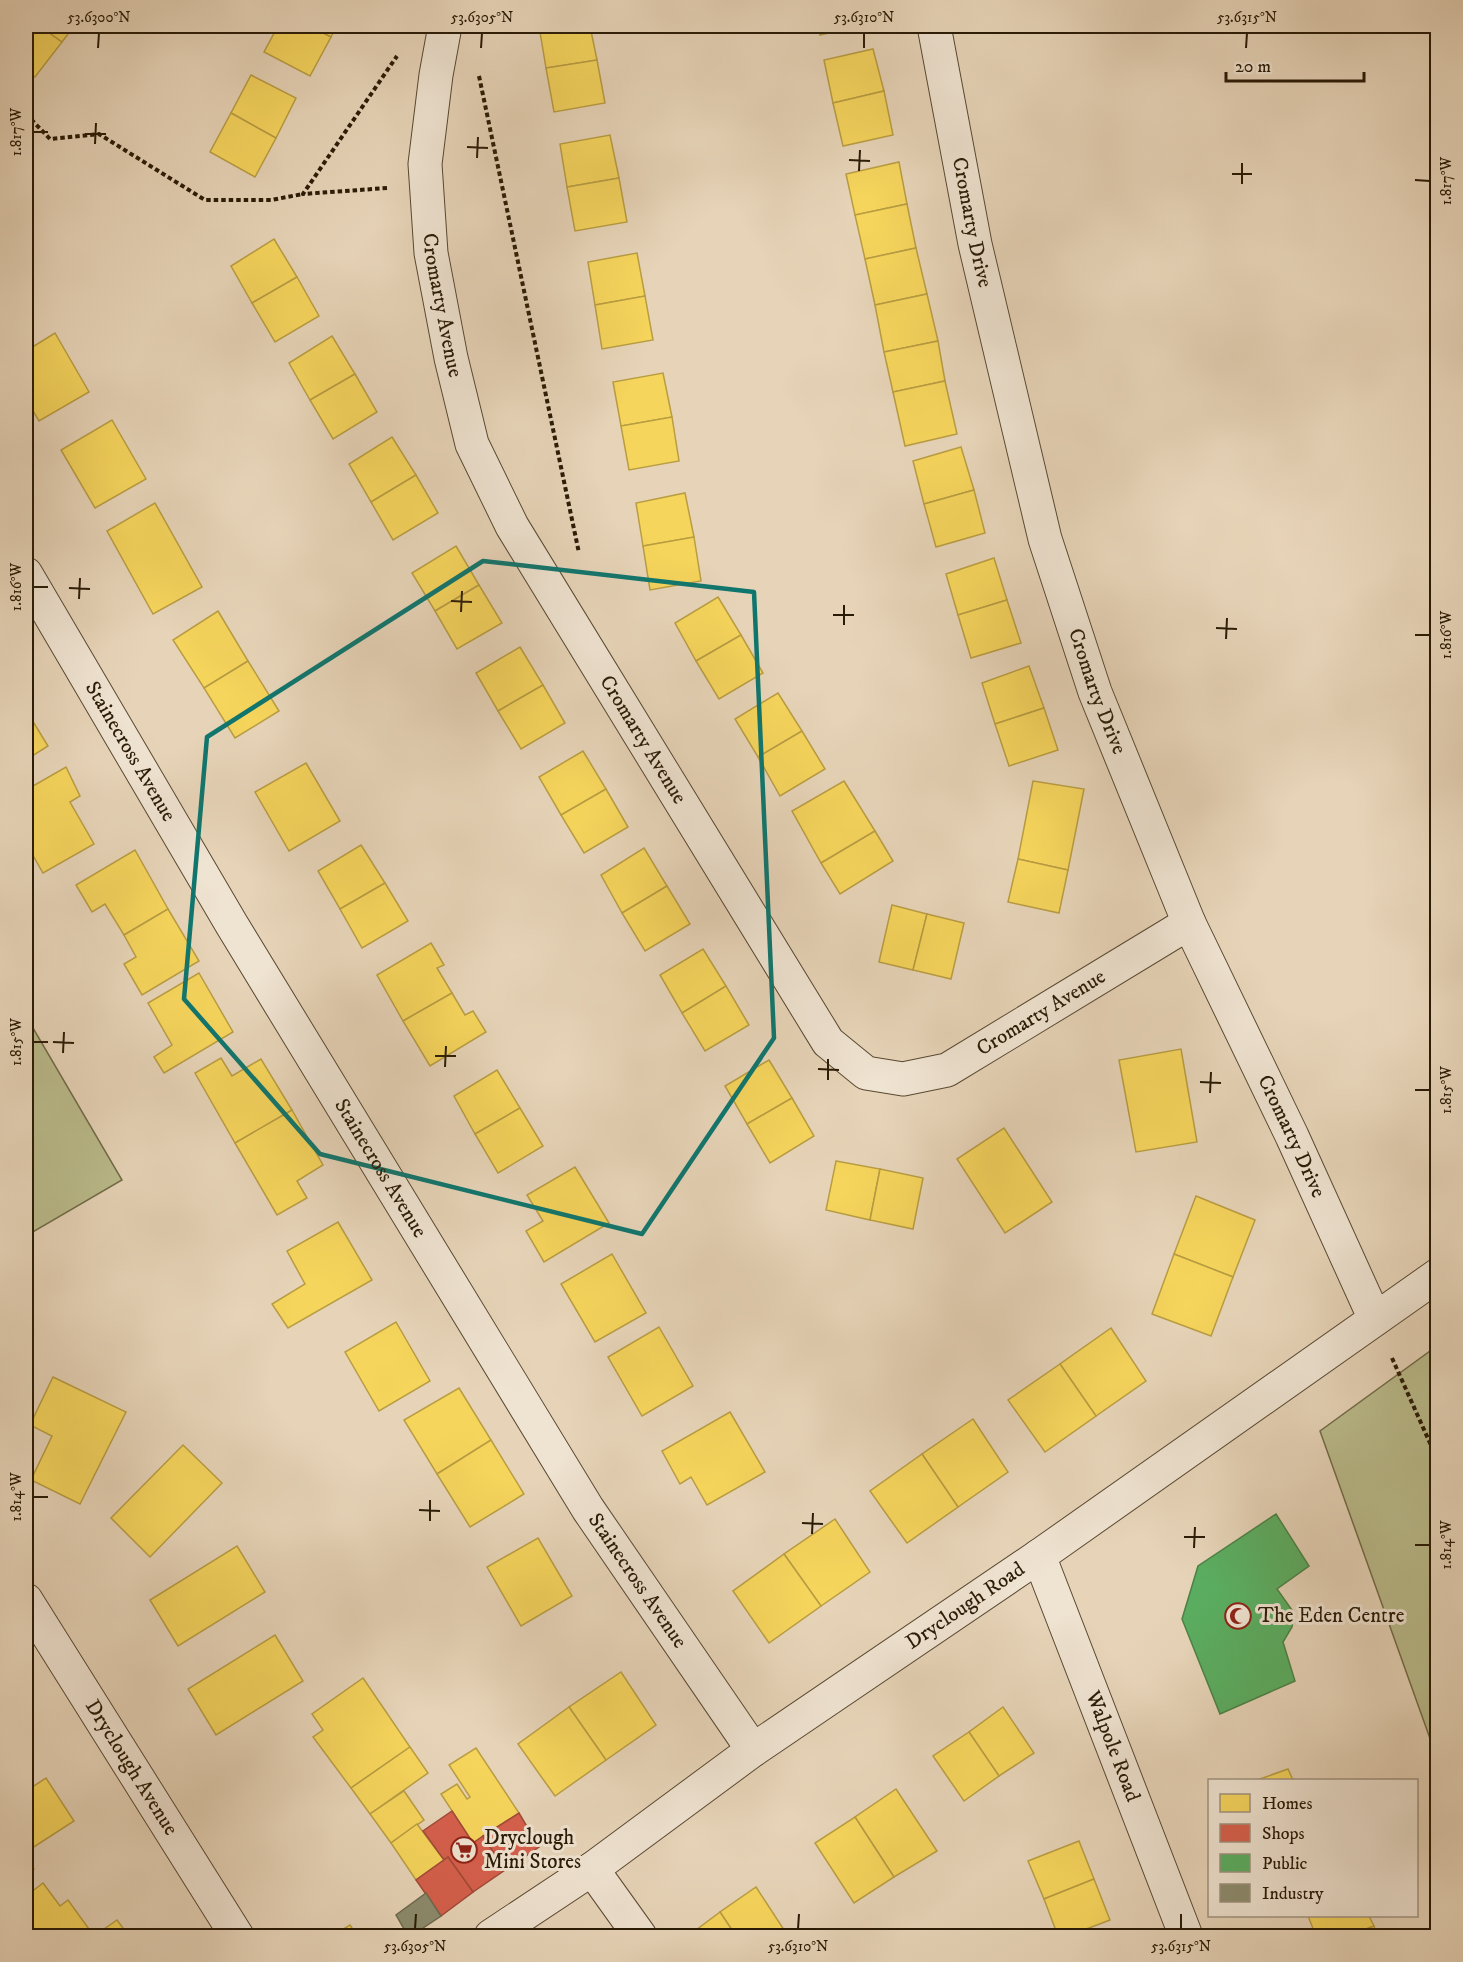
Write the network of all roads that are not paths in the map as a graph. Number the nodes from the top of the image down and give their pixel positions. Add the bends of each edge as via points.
1 (445, 26) edge
2 (934, 26) edge
3 (26, 574) edge
4 (1189, 923) junction
5 (1437, 1275) edge
6 (1375, 1319) junction
7 (1039, 1556) junction
8 (26, 1600) edge
9 (753, 1750) junction
10 (592, 1869) junction
11 (237, 1936) edge
12 (491, 1936) edge
13 (640, 1936) edge
14 (1186, 1936) edge

1 - 4 street, Cromarty Avenue via 425,164 426,186 431,254 472,444 512,526 828,1042 866,1072 903,1079 947,1070
2 - 4 street, Cromarty Drive via 975,244 1045,539 1095,692
3 - 9 street, Stainecross Avenue via 232,925 588,1509
4 - 6 street, Cromarty Drive
5 - 6 street, Dryclough Road
6 - 7 street, Dryclough Road
7 - 9 street, Dryclough Road
7 - 14 street, Walpole Road
8 - 11 street, Dryclough Avenue
9 - 10 street, Dryclough Road
10 - 12 street, Dryclough Road
10 - 13 street

